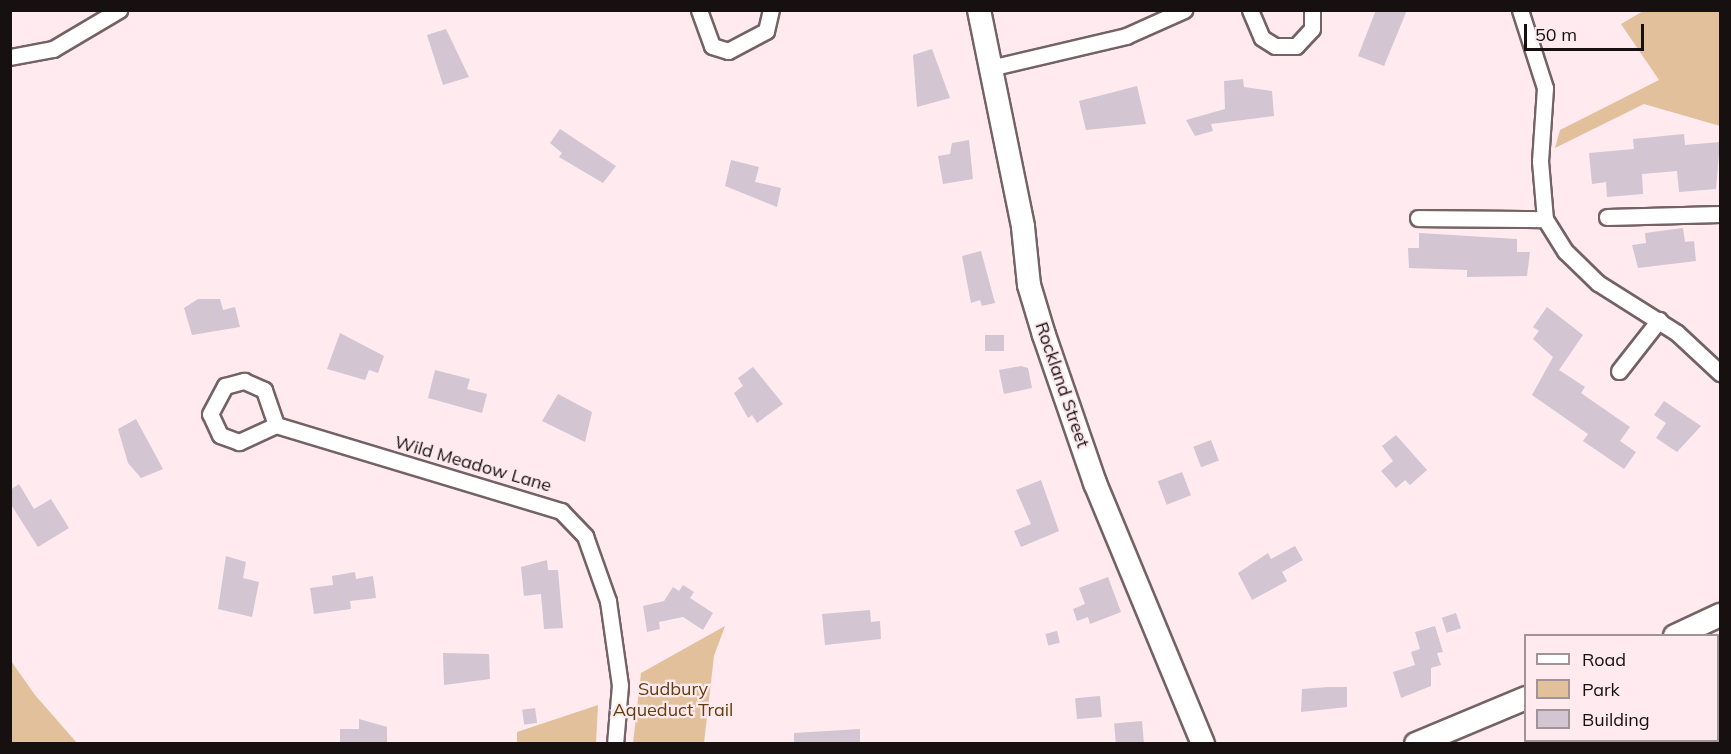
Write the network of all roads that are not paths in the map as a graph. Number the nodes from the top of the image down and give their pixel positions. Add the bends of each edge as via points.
1 (119, 10) edge
2 (699, 10) edge
3 (771, 10) edge
4 (979, 10) edge
5 (1184, 10) edge
6 (1250, 10) edge
7 (1312, 10) edge
8 (1520, 10) edge
9 (10, 57) edge
10 (990, 68) junction
11 (1720, 214) edge
12 (1607, 217) dead end
13 (1418, 218) dead end
14 (1545, 219) junction
15 (1659, 320) junction
16 (1619, 371) dead end
17 (1720, 373) edge
18 (276, 425) junction
19 (1720, 615) edge
20 (1679, 634) edge
21 (1524, 699) edge
22 (615, 744) edge
23 (1203, 744) edge
24 (1416, 744) edge

1 - 9 street via 54,49
2 - 3 street via 712,46 728,51 766,31
4 - 10 street, Rockland Street
5 - 10 street via 1125,36
6 - 7 street via 1262,38 1286,46 1296,46 1312,29
8 - 14 street via 1545,88 1540,161
10 - 23 street, Rockland Street via 1029,285 1044,335 1095,483
11 - 12 street
13 - 14 street
14 - 15 street via 1565,251 1598,283
15 - 16 street
15 - 17 street
18 - 18 street via 270,399 254,384 225,386 211,404 214,425 230,440 248,441
18 - 22 street, Wild Meadow Lane via 561,511 585,536 608,601 620,685
19 - 20 street
21 - 24 street

